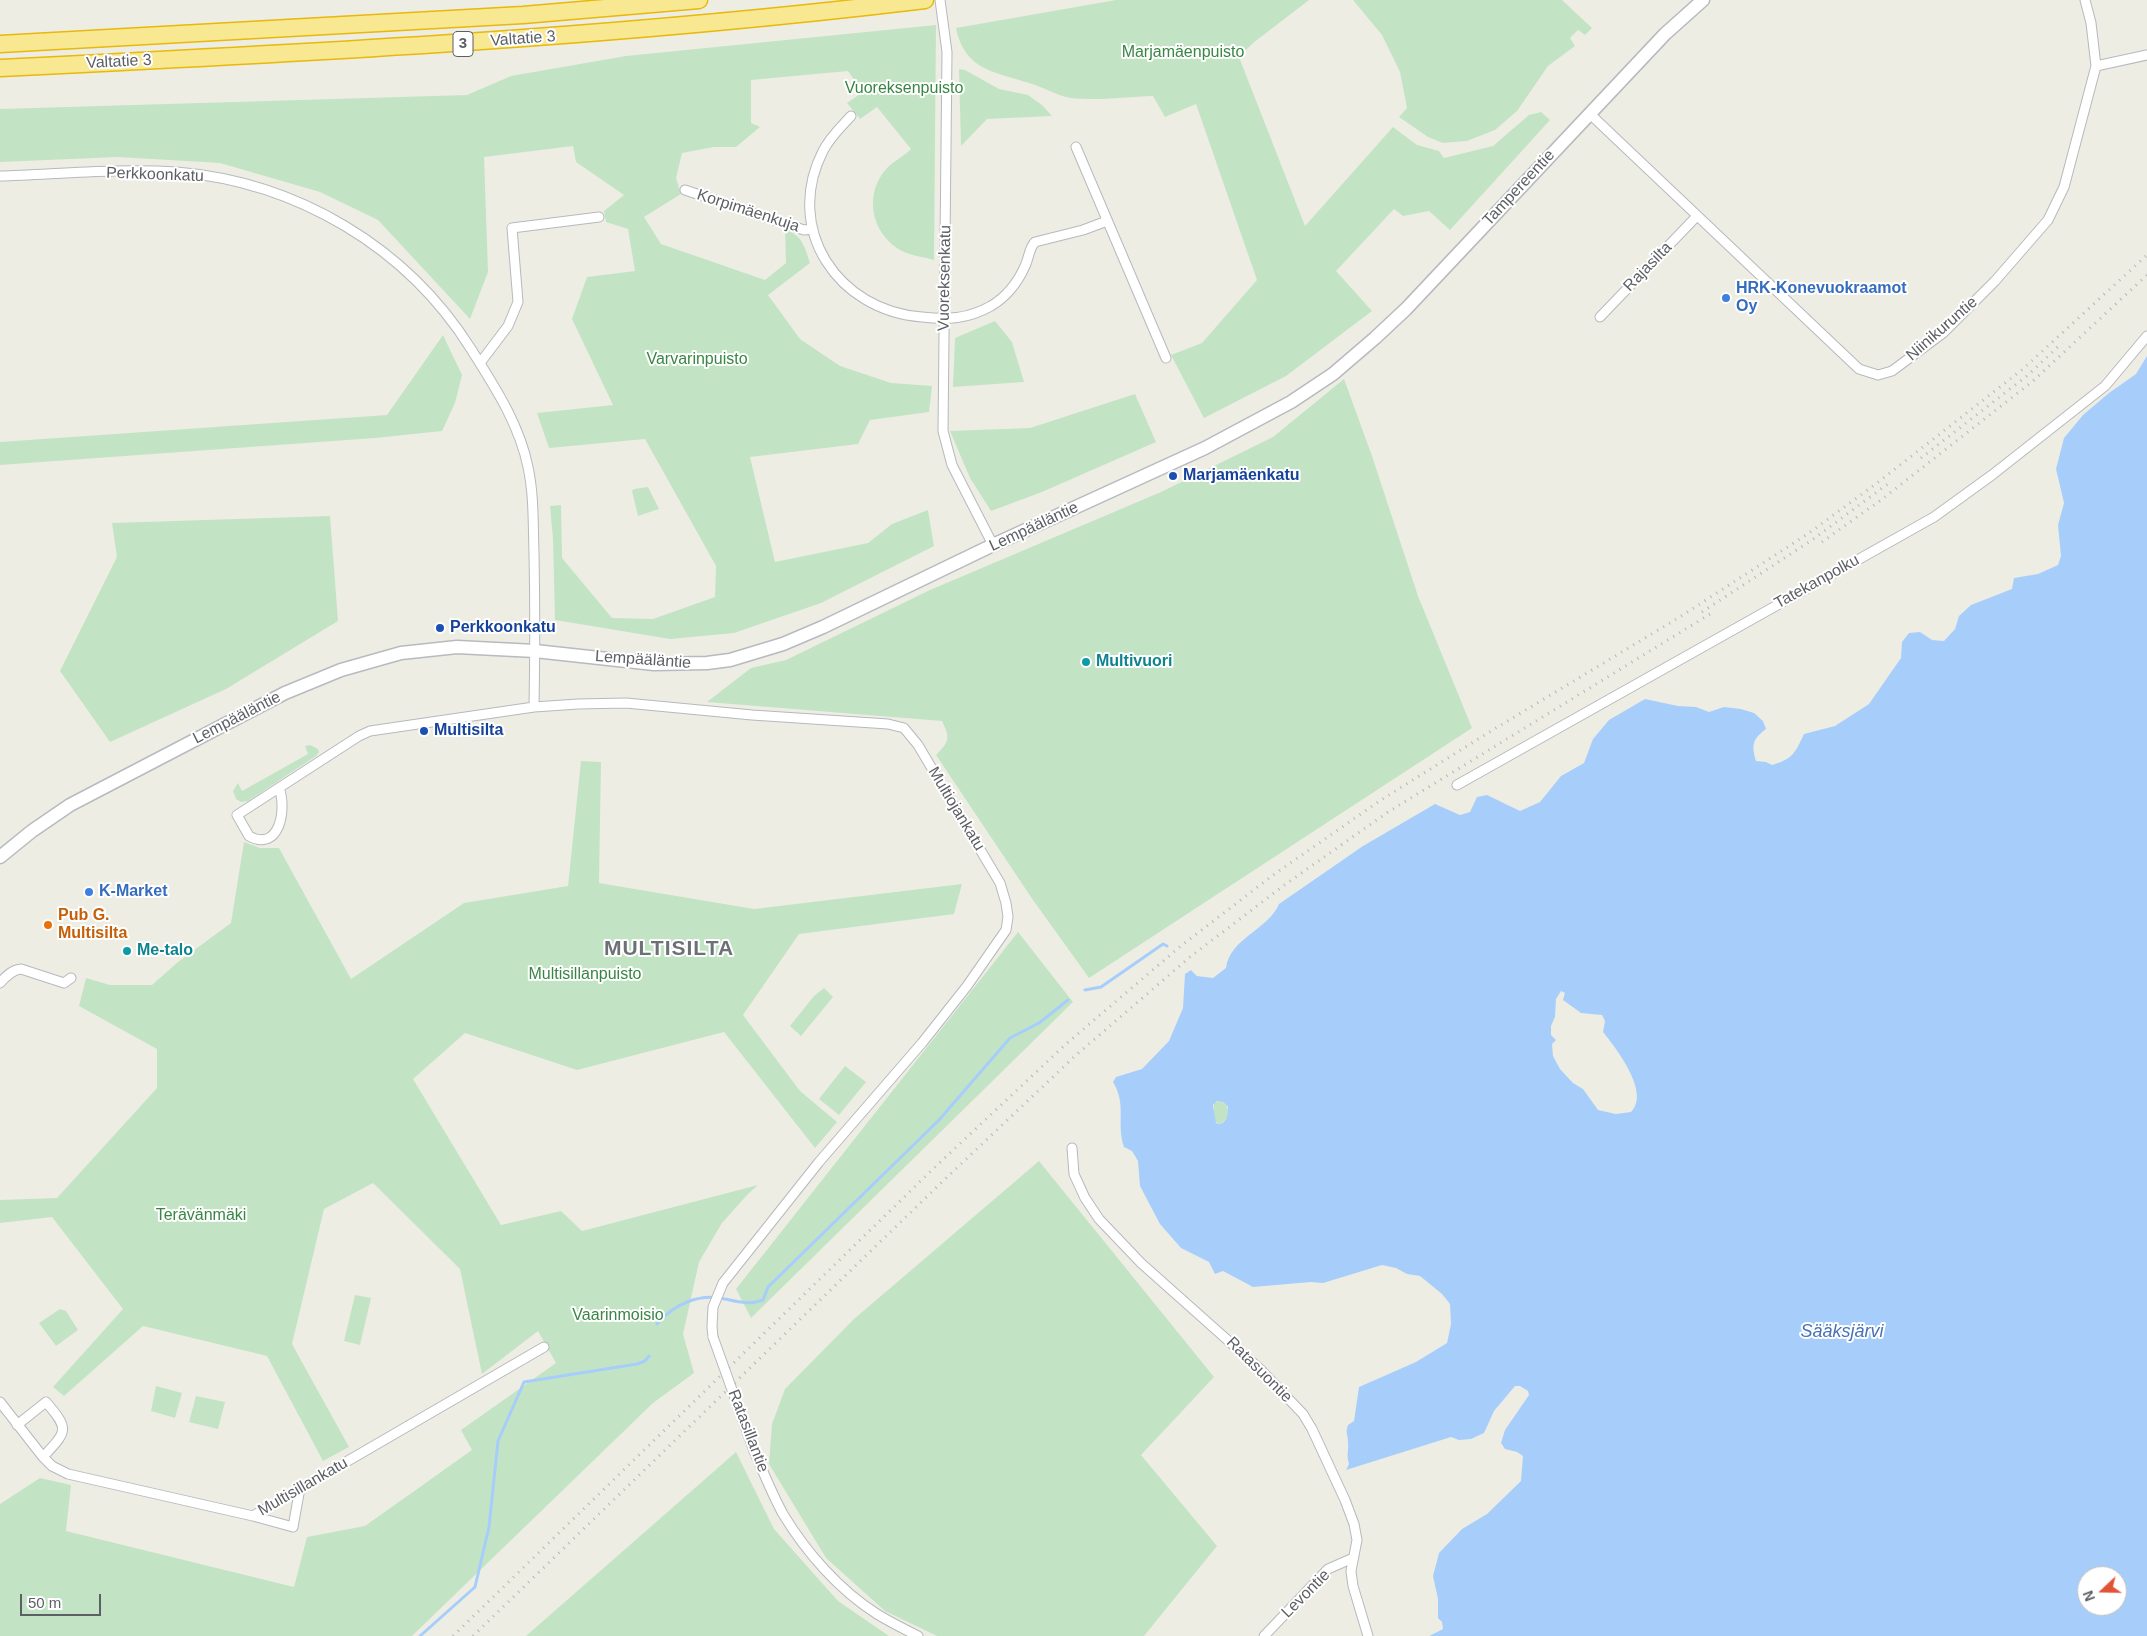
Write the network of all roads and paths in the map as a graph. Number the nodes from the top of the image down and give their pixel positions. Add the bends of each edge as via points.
1 (699, 0) edge
2 (926, 0) edge
3 (940, 0) edge
4 (1703, 0) edge
5 (2085, 0) edge
6 (0, 44) edge
7 (2147, 54) edge
8 (2096, 66) junction
9 (0, 68) edge
10 (1590, 114) junction
11 (852, 116) dead end
12 (1076, 147) dead end
13 (0, 176) edge
14 (684, 190) dead end
15 (599, 217) dead end
16 (1696, 217) junction
17 (1107, 221) junction
18 (812, 229) junction
19 (1600, 317) dead end
20 (944, 319) junction
21 (2147, 336) edge
22 (1166, 358) dead end
23 (480, 363) junction
24 (1333, 374) joint
25 (993, 545) junction
26 (535, 651) junction
27 (534, 707) junction
28 (1457, 785) dead end
29 (279, 788) junction
30 (0, 857) edge
31 (72, 978) dead end
32 (0, 983) edge
33 (1072, 1148) dead end
34 (796, 1190) joint
35 (544, 1347) dead end
36 (0, 1402) edge
37 (17, 1425) junction
38 (43, 1457) junction
39 (300, 1488) junction
40 (253, 1516) junction
41 (1353, 1558) junction
42 (918, 1636) edge
43 (1264, 1636) edge
44 (1368, 1636) edge

1 - 6 highway, Valtatie 3 / 3 via 504,17
2 - 9 highway, Valtatie 3 / 3 via 716,23 516,40
3 - 20 street, Vuoreksenkatu via 947,52
4 - 10 main road, Tampereentie via 1665,34
5 - 8 street, Niinikuruntie
7 - 8 street
8 - 16 street, Niinikuruntie via 2064,187 2048,220 1996,281 1943,333 1892,371 1878,375 1858,369
10 - 16 street, Niinikuruntie
10 - 24 main road, Tampereentie via 1406,309
11 - 18 street via 828,143 814,175 810,201
12 - 17 street
13 - 23 street, Perkkoonkatu via 178,172 241,182 305,204 363,237 411,275 442,308
14 - 18 street, Korpimäenkuja via 804,230
15 - 23 street via 512,228 518,302 508,326
16 - 19 street, Rajasilta
17 - 20 street via 1035,242 1019,278 1003,297 980,312
17 - 22 street
18 - 20 street via 830,268 860,297 895,314
20 - 25 street, Vuoreksenkatu via 944,441 960,482
21 - 28 street, Tatekanpolku via 2105,386 1992,476 1934,517
23 - 26 street, Perkkoonkatu via 505,404 520,439 533,491
24 - 25 main road, Lempääläntie via 1264,418
25 - 26 main road, Lempääläntie via 823,628 730,660 654,664
26 - 27 street
26 - 30 main road, Lempääläntie via 457,647 421,650 341,670 285,694 70,805
27 - 29 street, Multiojankatu via 370,731
27 - 34 street, Multiojankatu via 626,703 904,728 957,807 1000,883 1008,917 1006,930 922,1043
29 - 29 street, Multiojankatu via 237,815 249,836 260,840 277,831 283,807
31 - 32 street via 64,983 16,969
33 - 41 street, Ratasuontie via 1074,1174 1099,1219 1141,1263 1260,1369 1303,1414 1346,1500 1357,1540
34 - 42 street, Ratasillantie, bridge via 722,1283 713,1307 713,1337 754,1451 782,1512 800,1540 822,1567 854,1596
35 - 39 street, Multisillankatu
36 - 37 street, Multisillankatu
37 - 38 street, Multisillankatu
37 - 38 street via 46,1402 60,1419 64,1427 61,1436
38 - 40 street, Multisillankatu via 68,1474
39 - 40 street, Multisillankatu
39 - 40 street via 293,1527
41 - 43 street, Levontie via 1328,1569
41 - 44 street, Ratasuontie via 1353,1586

